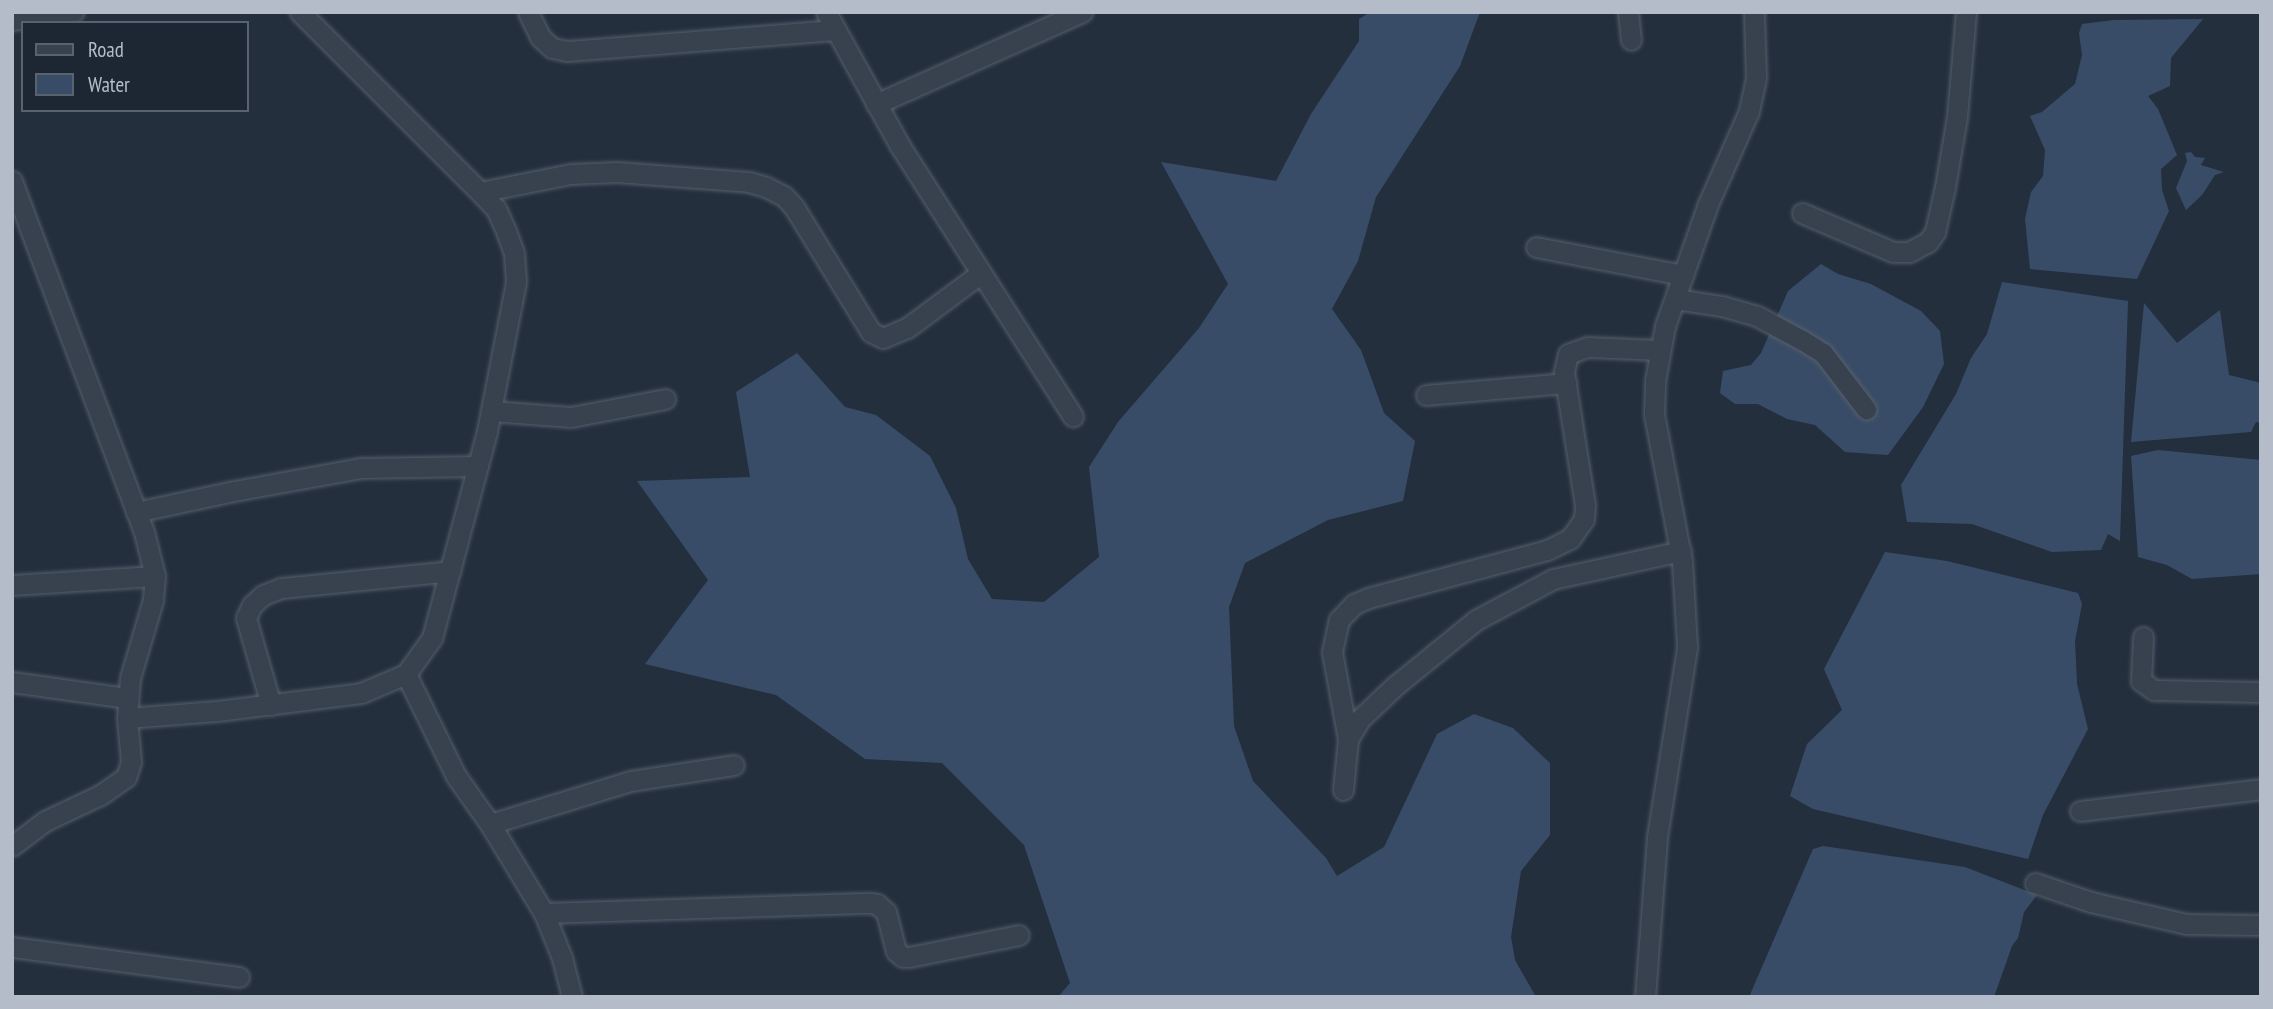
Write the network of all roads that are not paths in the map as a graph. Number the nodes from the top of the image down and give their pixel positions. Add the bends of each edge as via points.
1 (73, 12) edge
2 (300, 12) edge
3 (528, 12) edge
4 (1082, 12) edge
5 (1628, 12) edge
6 (1754, 12) edge
7 (1966, 12) edge
8 (12, 20) edge
9 (830, 21) edge
10 (1631, 40) dead end
11 (876, 104) junction
12 (13, 185) edge
13 (480, 192) junction
14 (1802, 213) dead end
15 (1536, 247) dead end
16 (981, 272) junction
17 (1683, 275) junction
18 (1675, 299) junction
19 (1660, 350) junction
20 (1566, 383) junction
21 (1426, 395) dead end
22 (665, 398) dead end
23 (1866, 409) dead end
24 (491, 411) junction
25 (1073, 416) dead end
26 (478, 466) junction
27 (136, 512) junction
28 (1681, 551) junction
29 (450, 571) junction
30 (155, 576) junction
31 (12, 585) edge
32 (2143, 637) dead end
33 (406, 674) junction
34 (12, 682) edge
35 (2261, 692) edge
36 (271, 705) junction
37 (128, 708) junction
38 (1348, 738) junction
39 (734, 765) dead end
40 (2261, 789) edge
41 (1343, 790) dead end
42 (2080, 811) dead end
43 (490, 824) junction
44 (12, 846) edge
45 (2035, 883) dead end
46 (544, 913) junction
47 (2261, 925) edge
48 (1019, 935) dead end
49 (12, 947) edge
50 (239, 977) dead end
51 (572, 997) edge
52 (1644, 997) edge

1 - 8 street
2 - 13 street
3 - 9 street via 540,37 552,48 568,51
4 - 11 street
5 - 10 street
6 - 17 street via 1756,77 1751,102
7 - 14 street via 1957,117 1935,232 1928,242 1909,252 1893,252
9 - 11 street
11 - 16 street
12 - 27 street
13 - 16 street via 570,174 617,172 766,187 794,207 871,332 883,338 907,328
13 - 24 street via 496,209 506,231 514,253 516,282
15 - 17 street
16 - 25 street
17 - 18 street
18 - 19 street
18 - 23 street via 1757,316 1802,340 1823,353
19 - 20 street via 1576,349 1565,361
19 - 28 street via 1654,414
20 - 21 street
20 - 38 street via 1584,505 1578,530 1547,550 1354,604 1339,620 1332,643
22 - 24 street via 571,417
24 - 26 street
26 - 27 street via 360,468
26 - 29 street
27 - 30 street
28 - 38 street via 1563,575 1486,614 1395,684
28 - 52 street via 1687,647 1657,837
29 - 33 street via 432,638
29 - 36 street via 281,588 263,595 246,618
30 - 31 street
30 - 37 street via 153,600 133,662
32 - 35 street via 2140,673 2146,686 2154,690
33 - 36 street via 361,693
33 - 43 street via 439,746
34 - 37 street
36 - 37 street
37 - 44 street via 131,762 126,776 100,795 45,821
38 - 41 street
39 - 43 street via 631,781
40 - 42 street
43 - 46 street
45 - 47 street via 2091,902 2186,924
46 - 48 street via 870,903 886,912 896,951 909,957
46 - 51 street
49 - 50 street

